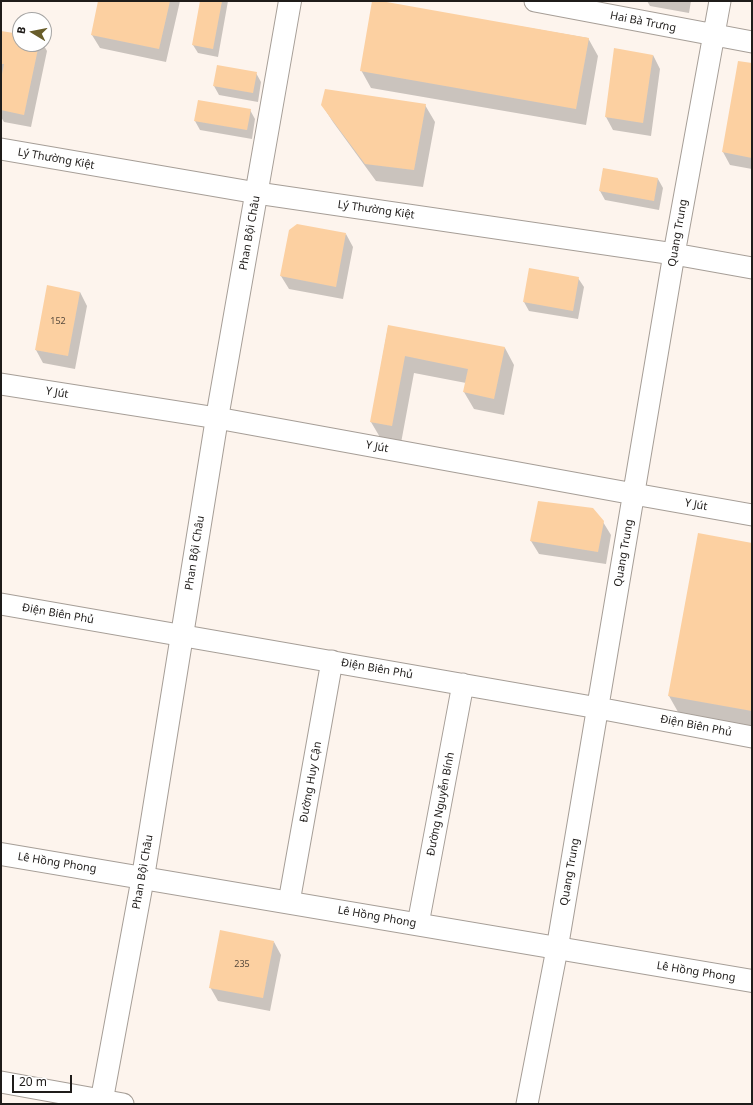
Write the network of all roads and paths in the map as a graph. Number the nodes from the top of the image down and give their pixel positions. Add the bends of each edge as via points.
1 (290, 1) edge
2 (535, 1) edge
3 (720, 1) edge
4 (714, 35) junction
5 (752, 42) edge
6 (1, 149) edge
7 (257, 193) junction
8 (674, 254) junction
9 (752, 268) edge
10 (1, 384) edge
11 (217, 418) junction
12 (634, 494) junction
13 (752, 515) edge
14 (1, 604) edge
15 (182, 635) junction
16 (332, 661) junction
17 (464, 684) junction
18 (598, 708) junction
19 (752, 737) edge
20 (1, 854) edge
21 (143, 877) junction
22 (289, 902) junction
23 (418, 924) junction
24 (557, 949) junction
25 (752, 981) edge
26 (1, 1082) edge
27 (101, 1102) edge
28 (123, 1104) edge
29 (527, 1104) edge

1 - 7 main road, Phan Bội Châu
2 - 4 street, Hai Bà Trưng
3 - 4 street, Quang Trung
4 - 5 street, Hai Bà Trưng
4 - 8 street, Quang Trung
6 - 7 street, Lý Thường Kiệt
7 - 8 street, Lý Thường Kiệt
7 - 11 main road, Phan Bội Châu
8 - 9 street, Lý Thường Kiệt
8 - 12 street, Quang Trung
10 - 11 street, Y Jút
11 - 12 street, Y Jút
11 - 15 main road, Phan Bội Châu
12 - 13 street, Y Jút
12 - 18 street, Quang Trung
14 - 15 street, Điện Biên Phủ
15 - 16 street, Điện Biên Phủ
15 - 21 main road, Phan Bội Châu
16 - 17 street, Điện Biên Phủ
16 - 22 street, Đường Huy Cận
17 - 18 street, Điện Biên Phủ
17 - 23 street, Đường Nguyễn Bính
18 - 19 street, Điện Biên Phủ
18 - 24 street, Quang Trung
20 - 21 main road, Lê Hồng Phong
21 - 22 main road, Lê Hồng Phong
21 - 27 main road, Phan Bội Châu
22 - 23 main road, Lê Hồng Phong
23 - 24 main road, Lê Hồng Phong
24 - 25 main road, Lê Hồng Phong
24 - 29 street, Quang Trung
26 - 27 street
27 - 28 street

